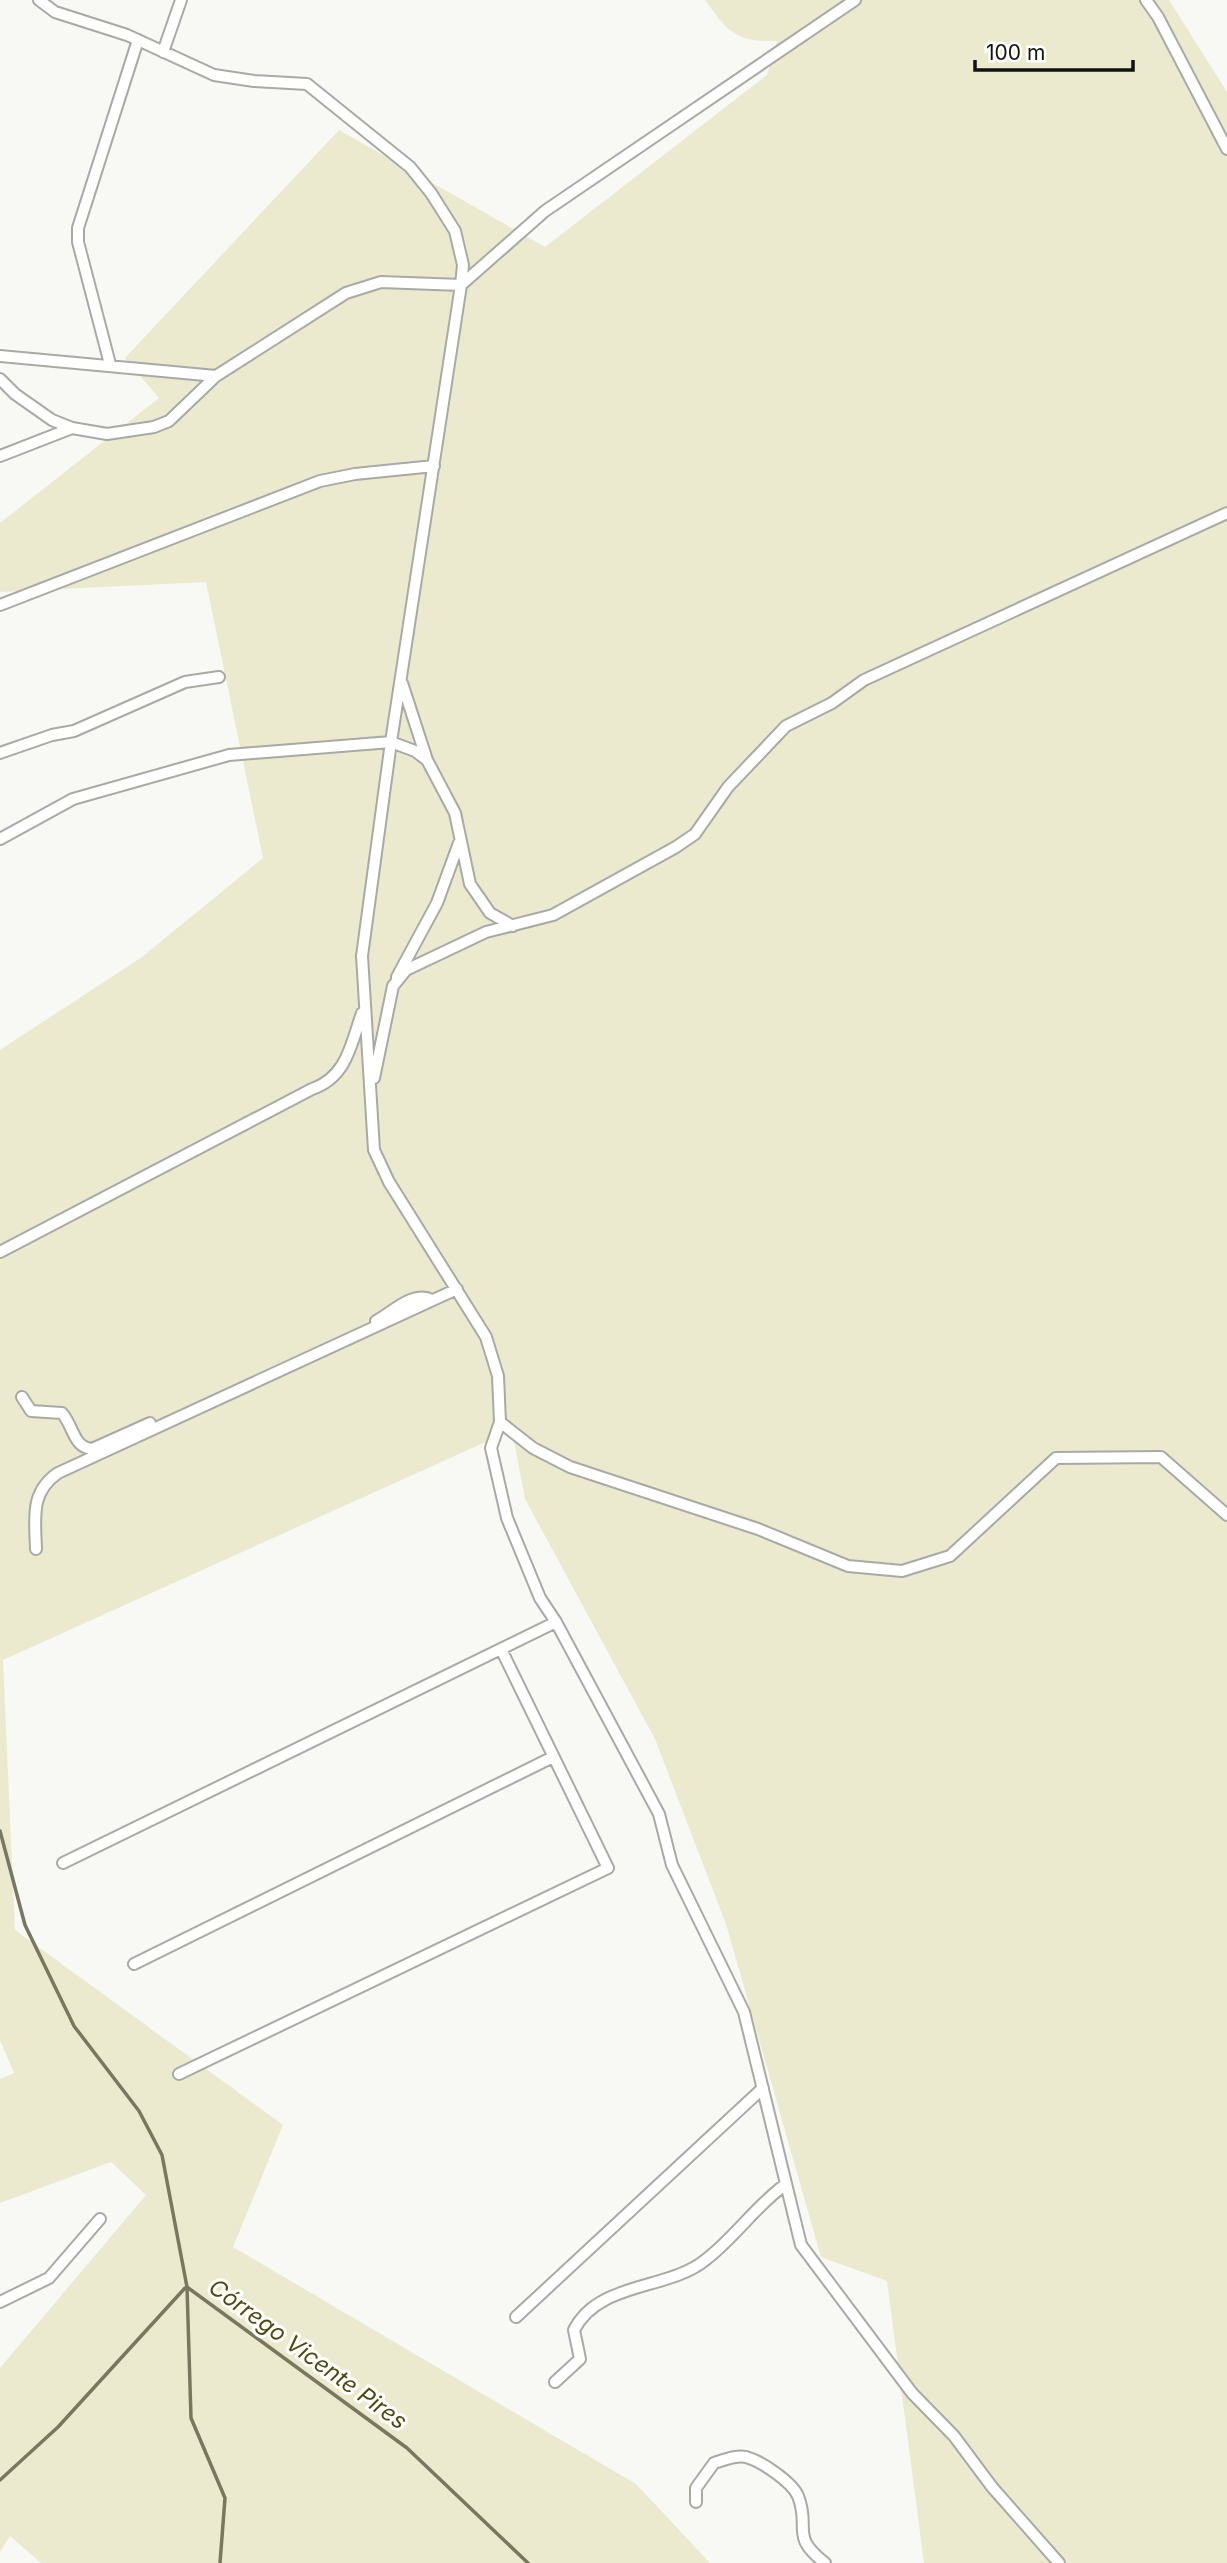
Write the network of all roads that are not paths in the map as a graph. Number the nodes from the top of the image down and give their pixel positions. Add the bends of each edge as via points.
1 (39, 0) edge
2 (181, 0) edge
3 (855, 0) edge
4 (1146, 0) edge
5 (138, 40) junction
6 (163, 52) junction
7 (1227, 149) edge
8 (461, 285) junction
9 (0, 356) edge
10 (110, 364) junction
11 (216, 376) junction
12 (0, 379) edge
13 (72, 428) junction
14 (0, 456) edge
15 (434, 466) junction
16 (1227, 513) edge
17 (0, 605) edge
18 (219, 677) dead end
19 (401, 680) junction
20 (391, 742) junction
21 (0, 752) edge
22 (427, 760) junction
23 (0, 839) edge
24 (460, 841) junction
25 (513, 926) junction
26 (393, 986) junction
27 (363, 1010) junction
28 (372, 1082) junction
29 (0, 1252) edge
30 (457, 1289) junction
31 (432, 1300) junction
32 (22, 1397) dead end
33 (500, 1422) junction
34 (1227, 1516) edge
35 (36, 1549) dead end
36 (556, 1622) junction
37 (501, 1649) junction
38 (553, 1756) junction
39 (63, 1863) dead end
40 (134, 1964) dead end
41 (178, 2074) dead end
42 (763, 2088) junction
43 (786, 2184) junction
44 (100, 2219) dead end
45 (0, 2302) edge
46 (516, 2317) dead end
47 (555, 2382) dead end
48 (696, 2502) dead end
49 (825, 2563) edge
50 (1059, 2563) edge

1 - 5 street via 55,12
2 - 6 street
3 - 8 street via 544,211
4 - 7 street
5 - 6 street
5 - 10 street via 78,228
6 - 8 street via 214,75 307,84 360,125 410,167 455,231 463,265
8 - 11 street via 381,282 346,293
8 - 15 street
9 - 10 street
10 - 11 street
11 - 13 street via 169,421 154,427 107,434
12 - 13 street via 52,420
13 - 14 street
15 - 17 street via 320,481
15 - 19 street
16 - 25 street via 864,680 832,703 799,717 728,786 695,834 553,915
18 - 21 street via 185,682 74,732
19 - 20 street
19 - 22 street
20 - 22 street
20 - 23 street via 229,755 73,799
20 - 27 street via 362,956
22 - 24 street via 455,813
24 - 25 street via 464,867 480,902
24 - 26 street via 437,903
25 - 26 street via 486,932 406,970
26 - 28 street
27 - 28 street
27 - 29 street via 347,1057 329,1083
28 - 30 street via 374,1150 389,1182
30 - 31 street
30 - 33 street via 494,1356
31 - 32 street via 410,1299 380,1320 92,1449 77,1443 62,1413 31,1410
31 - 35 street via 58,1473 44,1483 37,1499
33 - 34 street via 533,1448 570,1467 758,1529 848,1566 902,1571 950,1556 1056,1458 1161,1457
33 - 36 street via 491,1448 507,1518 540,1598
36 - 37 street
36 - 42 street via 659,1814 672,1865 744,2012
37 - 38 street
37 - 39 street
38 - 40 street
38 - 41 street via 608,1868
42 - 43 street
42 - 46 street
43 - 47 street via 766,2198 705,2261 595,2307 574,2330 580,2359
43 - 50 street via 801,2245 912,2393 954,2436
44 - 45 street via 49,2278
48 - 49 street via 696,2488 714,2463 744,2456 754,2460 797,2495 801,2535 808,2550

